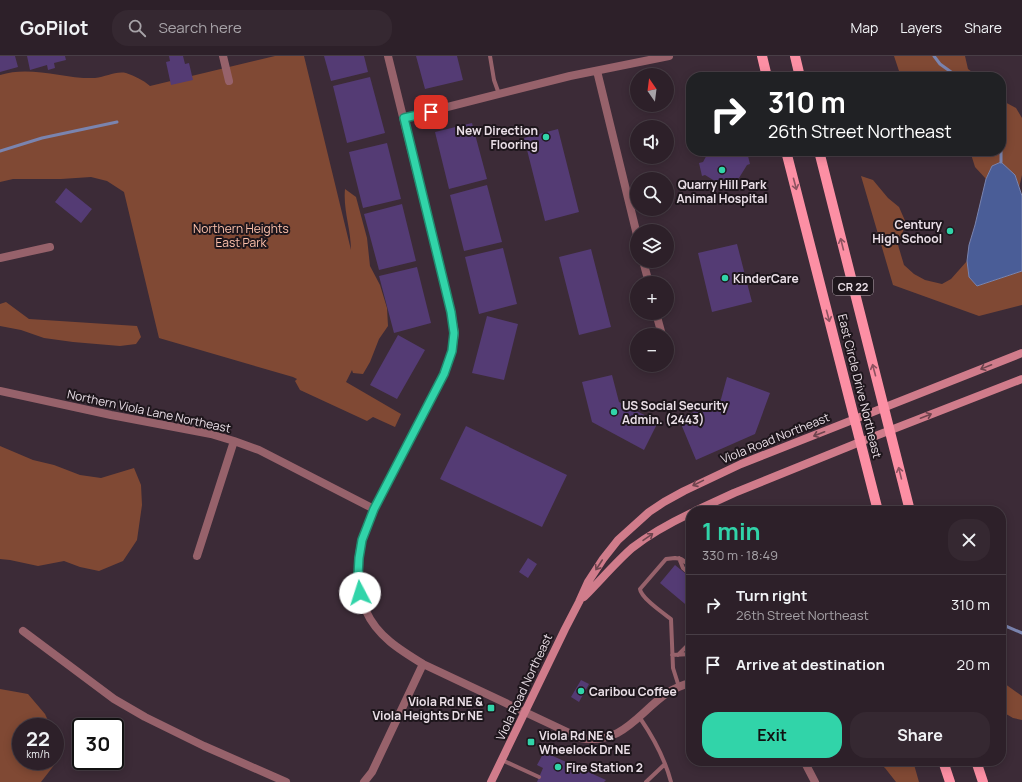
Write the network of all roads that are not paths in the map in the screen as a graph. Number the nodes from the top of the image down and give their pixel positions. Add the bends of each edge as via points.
1 (223, 56) edge
2 (388, 56) edge
3 (490, 56) edge
4 (669, 56) edge
5 (762, 56) edge
6 (795, 56) edge
7 (596, 71) junction
8 (766, 72) edge
9 (799, 72) edge
10 (229, 81) dead end
11 (500, 94) junction
12 (404, 118) junction
13 (787, 156) edge
14 (820, 156) edge
15 (634, 224) edge
16 (50, 247) dead end
17 (0, 258) edge
18 (1022, 353) edge
19 (1022, 379) edge
20 (0, 391) edge
21 (884, 407) junction
22 (855, 419) junction
23 (890, 430) junction
24 (234, 441) junction
25 (860, 442) junction
26 (706, 506) edge
27 (877, 506) edge
28 (909, 506) edge
29 (374, 509) junction
30 (686, 516) edge
31 (197, 556) dead end
32 (679, 558) junction
33 (686, 563) edge
34 (686, 571) edge
35 (579, 602) junction
36 (23, 631) dead end
37 (686, 647) edge
38 (672, 655) junction
39 (678, 655) junction
40 (686, 655) edge
41 (423, 664) junction
42 (686, 685) edge
43 (679, 687) junction
44 (526, 712) junction
45 (640, 718) junction
46 (502, 760) junction
47 (665, 764) junction
48 (807, 766) edge
49 (945, 766) edge
50 (978, 766) edge
51 (539, 777) dead end
52 (286, 782) edge
53 (364, 782) edge
54 (491, 782) edge
55 (646, 782) edge
56 (671, 782) edge
57 (815, 782) edge
58 (950, 782) edge
59 (983, 782) edge

1 - 10 street
2 - 12 street
3 - 11 lane via 494,80
4 - 7 street
5 - 8 main road
6 - 9 main road
7 - 11 street
7 - 15 street
11 - 12 street
12 - 29 street via 454,333 452,351 444,374
13 -> 22 main road, East Circle Drive Northeast / CR 22
21 -> 14 main road, East Circle Drive Northeast / CR 22
16 - 17 street
18 -> 21 main road, Viola Road Northeast
23 -> 19 main road
20 - 24 street, Northern Viola Lane Northeast via 211,434
21 - 22 main road, Viola Road Northeast
21 - 23 main road, East Circle Drive Northeast / CR 22
22 - 25 main road, East Circle Drive Northeast / CR 22
22 -> 35 main road, Viola Road Northeast via 708,478 664,502 614,545 588,582
23 - 25 main road
28 -> 23 main road, East Circle Drive Northeast / CR 22
24 - 29 street, Northern Viola Lane Northeast via 259,450
24 - 31 street
25 - 26 main road
25 - 27 main road, East Circle Drive Northeast / CR 22
29 - 41 street via 362,540 359,558 360,593 366,611 386,639
35 -> 30 main road, Viola Road Northeast via 633,547
32 - 33 lane
32 - 34 lane
32 - 38 lane via 666,559 640,589 640,593 671,619
35 - 44 main road, Viola Road Northeast
36 - 52 street via 114,699 145,717
37 - 39 lane
38 - 39 lane
38 - 43 lane via 672,668
39 - 40 lane
41 - 44 street
41 - 53 street via 372,772
42 - 43 street
43 - 45 street via 660,699
44 - 45 street via 569,734 589,739 600,739 621,732
44 - 46 main road, Viola Road Northeast
45 - 47 lane
46 - 51 lane
46 - 54 main road, Viola Road Northeast
47 - 55 lane
47 - 56 lane
48 - 57 street
49 - 58 main road
50 - 59 main road

